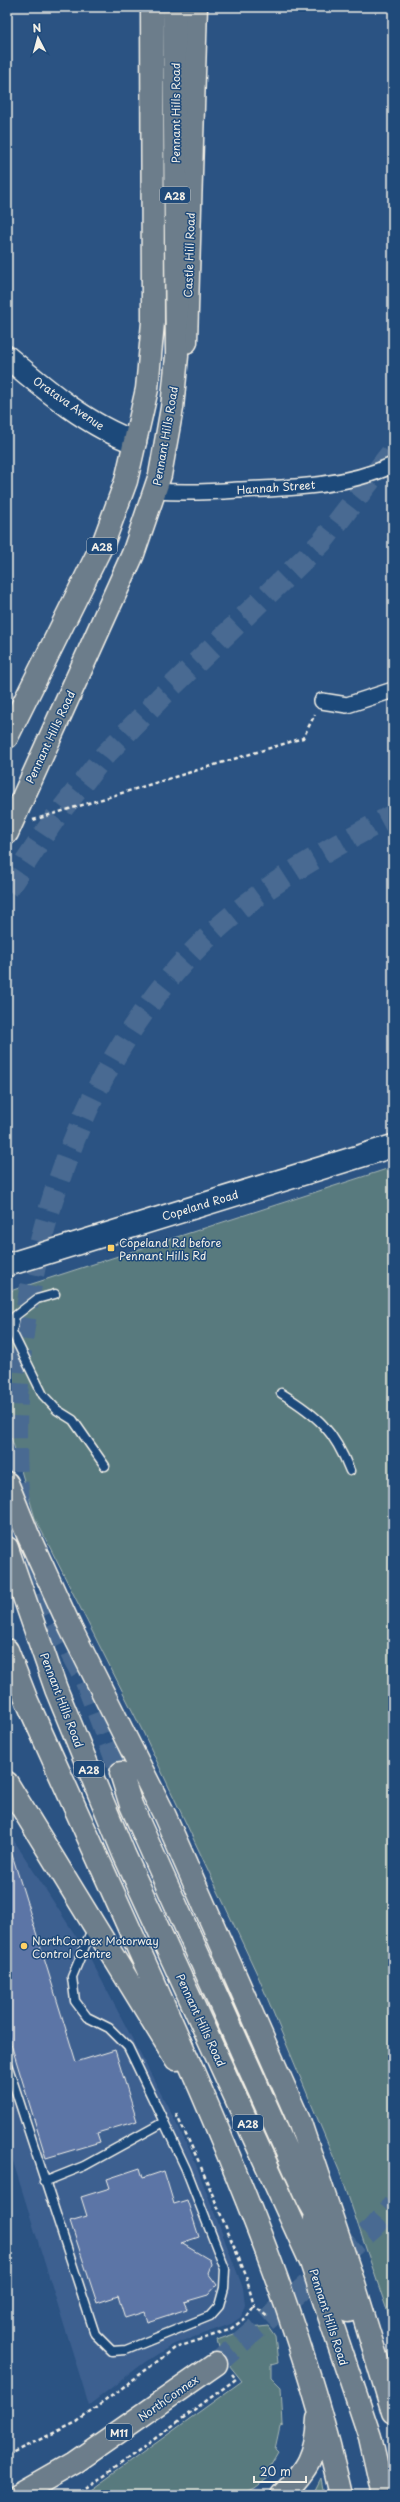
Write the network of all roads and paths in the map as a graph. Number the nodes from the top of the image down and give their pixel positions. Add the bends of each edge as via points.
1 (152, 7) edge
2 (174, 7) edge
3 (196, 7) edge
4 (7, 357) edge
5 (175, 382) junction
6 (136, 442) junction
7 (393, 465) edge
8 (155, 492) junction
9 (393, 690) edge
10 (322, 701) joint
11 (7, 737) edge
12 (33, 821) dead end
13 (7, 833) edge
14 (393, 1146) edge
15 (7, 1265) edge
16 (55, 1294) dead end
17 (281, 1394) dead end
18 (105, 1466) dead end
19 (350, 1471) dead end
20 (7, 1483) tunnel mouth
21 (7, 1548) edge
22 (7, 1650) edge
23 (122, 1773) tunnel mouth
24 (7, 1782) edge
25 (91, 1918) junction
26 (7, 2064) edge
27 (210, 2110) junction
28 (164, 2122) junction
29 (44, 2182) junction
30 (308, 2199) junction
31 (353, 2281) junction
32 (254, 2306) dead end
33 (216, 2364) tunnel mouth
34 (236, 2380) dead end
35 (318, 2404) junction
36 (393, 2412) edge
37 (370, 2437) junction
38 (7, 2455) edge
39 (18, 2495) edge
40 (73, 2495) edge
41 (282, 2495) edge
42 (341, 2495) edge
43 (383, 2495) edge

1 - 6 main road, Pennant Hills Road / A28 via 153,322 147,389
2 - 5 main road, Pennant Hills Road / A28
3 - 5 main road, Castle Hill Road via 187,338
4 - 6 main road, Oratava Avenue via 79,411 116,435
5 - 8 main road, Pennant Hills Road / A28
6 - 11 main road, Pennant Hills Road / A28 via 126,481 104,541
7 - 8 street, Hannah Street via 376,473 345,481 259,490
8 - 13 main road, Pennant Hills Road / A28 via 113,602
9 - 10 street via 347,705
10 - 12 path via 303,738
14 - 15 main road, Copeland Road
16 - 18 lane via 37,1300 15,1316 12,1332 43,1395 57,1410 73,1420
17 - 19 lane via 323,1424 340,1446
20 - 31 main road via 71,1629 164,1814 290,2101
21 - 37 main road, Pennant Hills Road / A28 via 56,1689 124,1854 311,2262
22 - 27 main road, A28 via 27,1701
23 - 30 main road via 131,1805
24 - 25 main road
25 - 27 main road via 153,2024
25 - 28 lane via 93,1932 72,1977 75,2001 87,2017 108,2028 128,2046
26 - 29 lane
27 - 35 main road, A28 via 290,2311
28 - 29 lane via 84,2166
28 - 29 lane via 186,2169 225,2269 221,2300 210,2316 126,2350 112,2351 103,2344 95,2334
30 - 31 main road
30 - 37 main road via 364,2356 376,2404
31 - 36 main road
32 - 38 path via 246,2318 229,2330 175,2348 77,2422
33 - 39 main road, NorthConnex / M11 via 74,2463
34 - 40 path via 104,2476
35 - 41 main road via 316,2446 311,2460 304,2473
35 - 42 main road, A28
37 - 43 main road, Pennant Hills Road / A28

